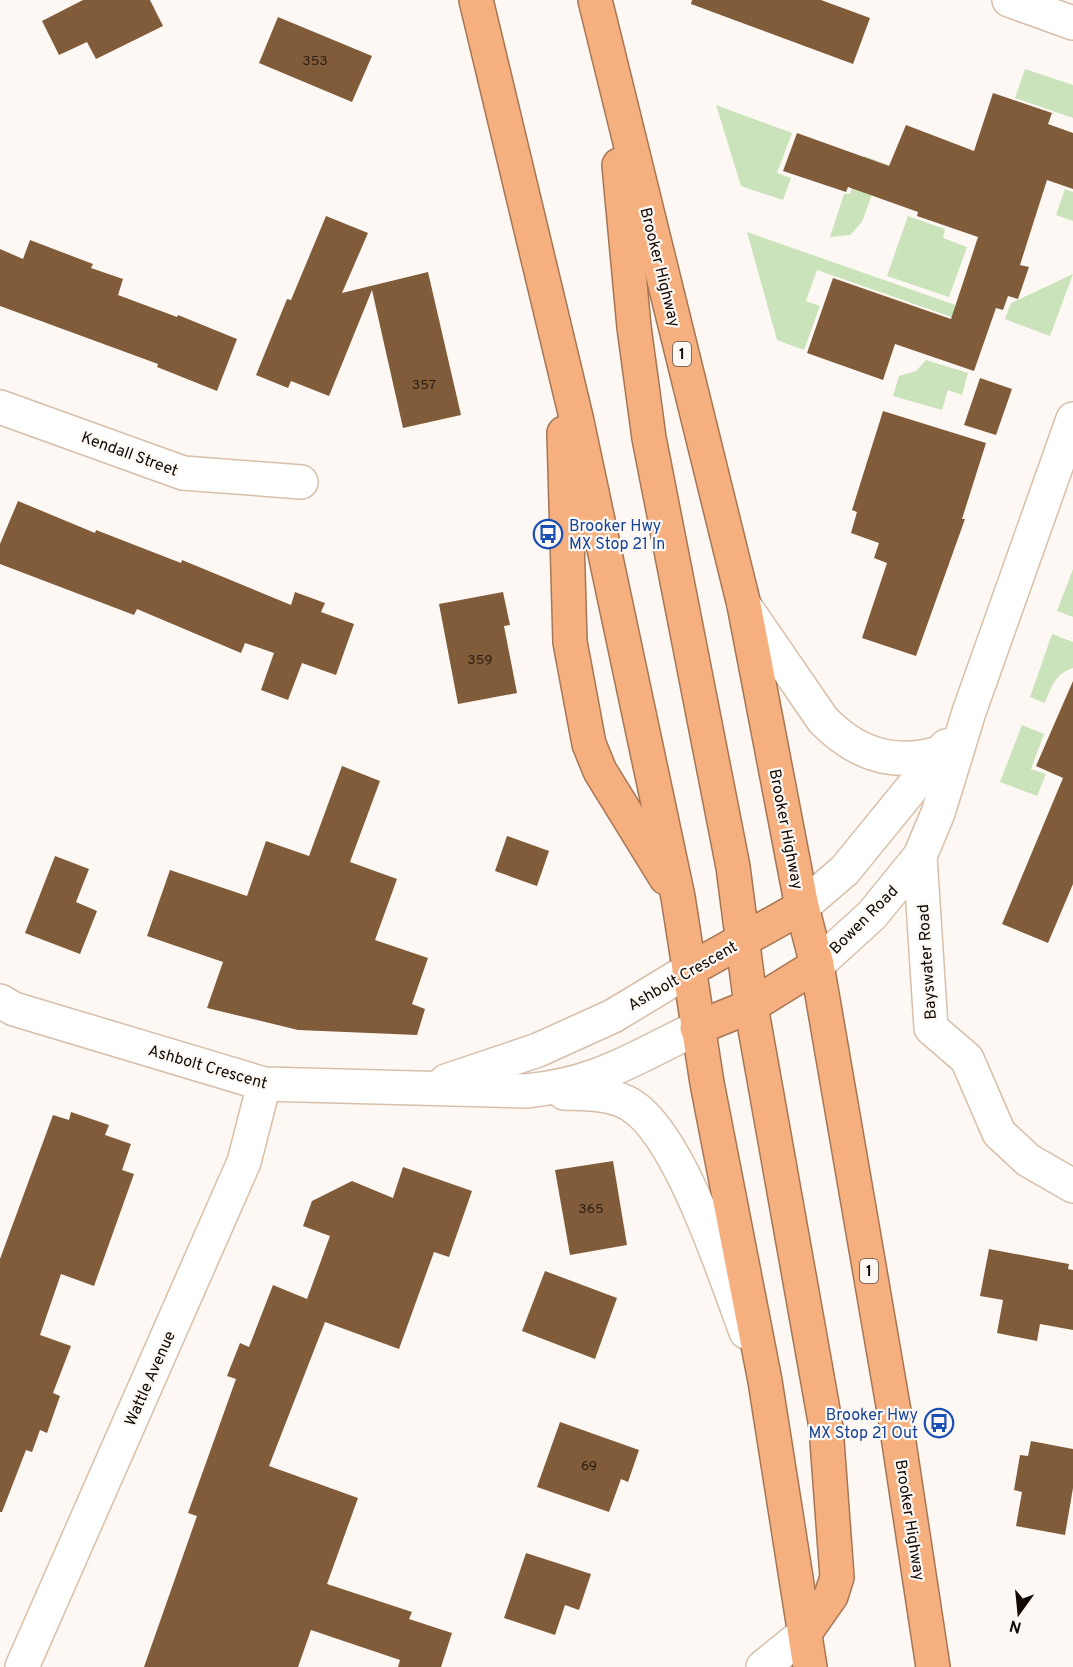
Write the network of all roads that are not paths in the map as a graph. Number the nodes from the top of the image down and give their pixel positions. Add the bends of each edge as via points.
1 (476, 0) edge
2 (595, 0) edge
3 (1009, 0) edge
4 (1073, 23) edge
5 (608, 55) junction
6 (562, 360) junction
7 (0, 407) edge
8 (1073, 419) edge
9 (301, 482) dead end
10 (744, 605) junction
11 (969, 712) junction
12 (942, 752) junction
13 (920, 856) junction
14 (678, 897) junction
15 (802, 907) junction
16 (742, 940) junction
17 (817, 965) junction
18 (689, 970) junction
19 (0, 1001) edge
20 (751, 1006) junction
21 (697, 1028) junction
22 (264, 1084) junction
23 (425, 1089) junction
24 (526, 1091) junction
25 (1073, 1186) edge
26 (765, 1381) junction
27 (805, 1633) junction
28 (22, 1667) edge
29 (763, 1667) edge
30 (810, 1667) edge
31 (933, 1667) edge

1 - 6 highway
2 - 5 highway, Brooker Highway / 1
3 - 4 street
5 - 10 highway, Brooker Highway / 1
5 - 16 highway via 634,327 649,438 733,867
6 - 14 highway
6 - 14 highway via 570,642 589,744 600,771
7 - 9 street, Kendall Street via 183,473
8 - 11 street, Bowen Road
10 - 12 street via 823,720 844,739 866,752 895,760
10 - 15 highway, Brooker Highway / 1
11 - 12 street, Bowen Road
11 - 13 street, Bowen Road via 938,813
12 - 15 street, Bowen Road via 845,870
13 - 17 street, Bowen Road via 872,915
13 - 25 street, Bayswater Road via 931,1028 967,1059 999,1133 1028,1160
14 - 18 highway
15 - 16 highway, Ashbolt Crescent
15 - 17 highway, Brooker Highway / 1
16 - 18 highway, Ashbolt Crescent
16 - 20 highway
17 - 20 highway, Bowen Road
17 - 31 highway, Brooker Highway / 1
18 - 21 highway
18 - 23 street, Ashbolt Crescent via 613,1016 549,1046
19 - 22 street, Ashbolt Crescent via 14,1009
20 - 21 highway, Bowen Road
20 - 27 highway via 826,1427 834,1513 835,1587
21 - 24 street, Ashbolt Crescent via 607,1074
21 - 26 highway
22 - 23 street, Ashbolt Crescent
22 - 28 street, Wattle Avenue via 244,1162
23 - 24 street, Ashbolt Crescent
24 - 26 street via 589,1094 620,1100 640,1111 652,1124 672,1152 708,1232
26 - 27 highway
27 - 29 street
27 - 30 highway

